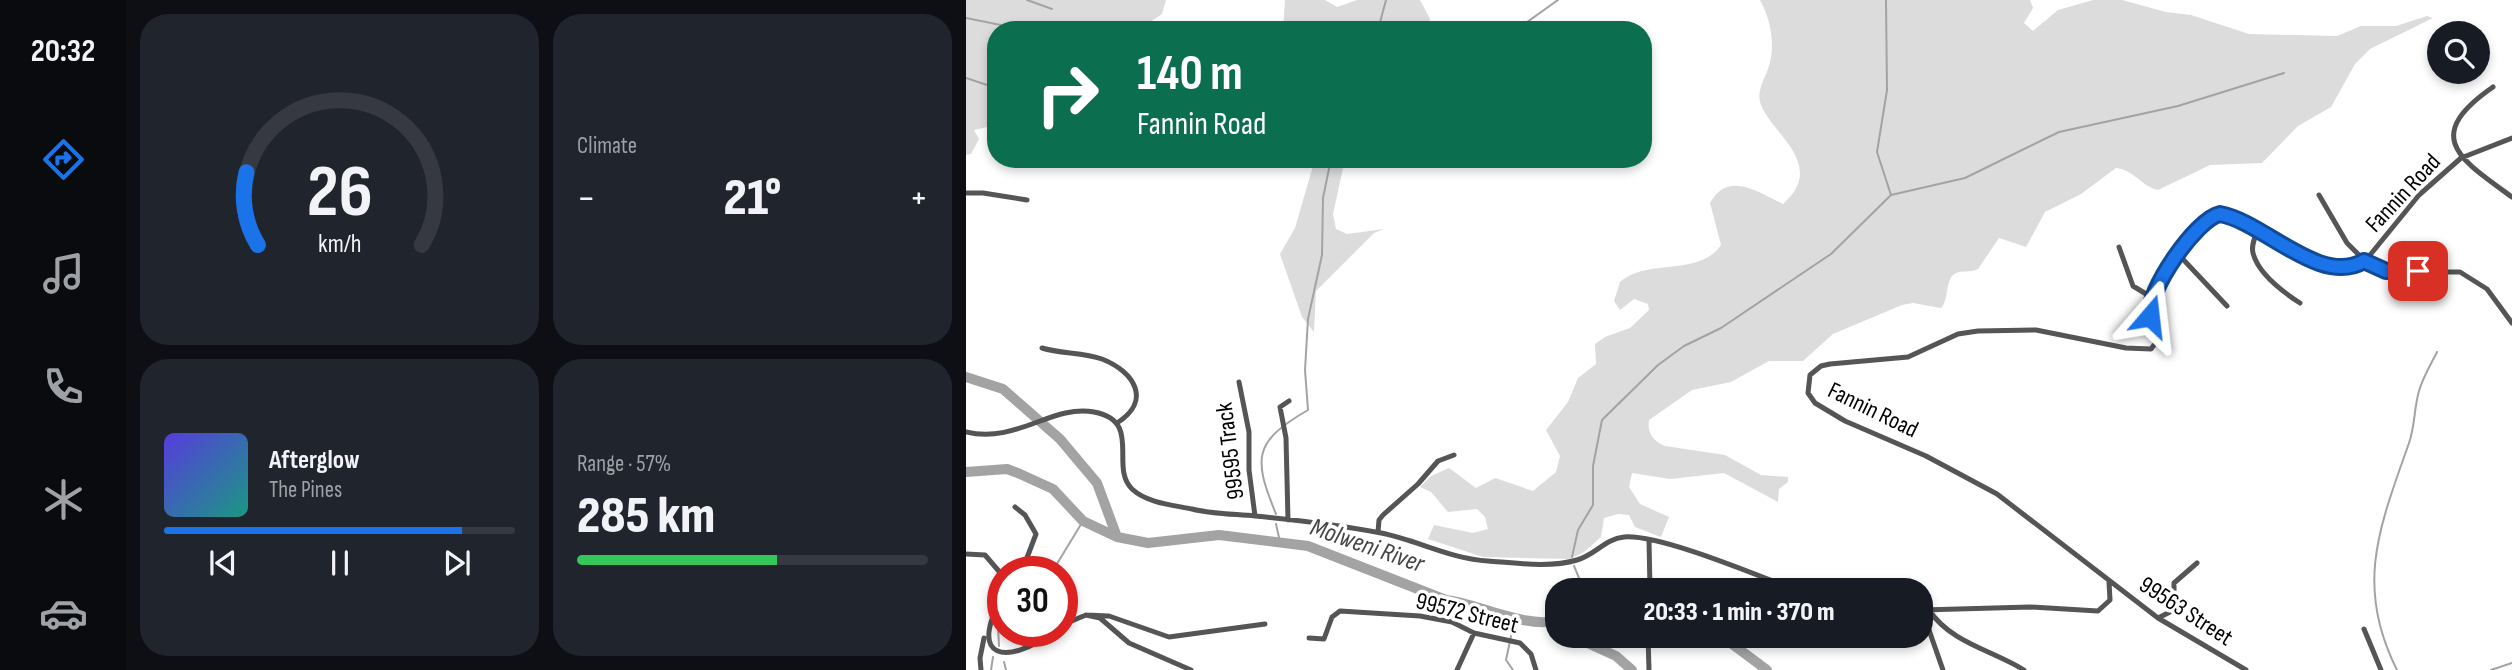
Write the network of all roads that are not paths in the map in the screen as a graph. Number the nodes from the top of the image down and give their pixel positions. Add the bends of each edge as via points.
1 (2493, 87) dead end
2 (2512, 138) edge
3 (2461, 158) junction
4 (966, 193) edge
5 (2319, 195) dead end
6 (2512, 197) edge
7 (1027, 200) dead end
8 (2258, 230) junction
9 (2119, 247) dead end
10 (2179, 255) junction
11 (2364, 261) junction
12 (2151, 297) junction
13 (2300, 303) dead end
14 (2227, 306) dead end
15 (2512, 323) edge
16 (1042, 348) dead end
17 (1239, 383) dead end
18 (1289, 401) dead end
19 (1117, 423) junction
20 (966, 432) edge
21 (1454, 455) dead end
22 (1015, 506) dead end
23 (1255, 516) junction
24 (1288, 520) junction
25 (1378, 533) junction
26 (1649, 540) junction
27 (966, 554) edge
28 (1028, 556) edge
29 (987, 557) edge
30 (2197, 563) dead end
31 (1650, 578) edge
32 (1761, 578) edge
33 (2108, 579) junction
34 (1933, 610) edge
35 (1086, 615) junction
36 (1933, 617) edge
37 (1078, 618) edge
38 (2158, 618) junction
39 (987, 624) edge
40 (1265, 624) dead end
41 (2364, 629) dead end
42 (1474, 633) junction
43 (984, 638) junction
44 (1309, 638) dead end
45 (1933, 638) edge
46 (987, 642) edge
47 (991, 647) edge
48 (1028, 647) edge
49 (1648, 648) edge
50 (981, 670) edge
51 (1191, 670) edge
52 (1457, 670) edge
53 (1536, 670) edge
54 (1650, 670) edge
55 (1943, 670) edge
56 (2024, 670) edge
57 (2246, 670) edge
58 (2381, 670) edge

1 - 3 street via 2461,114 2454,140
2 - 3 street, Fannin Road
3 - 6 street
3 - 11 street, Fannin Road via 2419,195
4 - 7 street
5 - 11 street via 2347,243
8 - 10 street, Fannin Road via 2228,216 2214,216
8 - 11 street, Fannin Road via 2330,266 2348,268
8 - 13 street via 2255,257 2279,288
9 - 12 street via 2133,286
10 - 12 street, Fannin Road
10 - 14 street
11 - 15 street via 2386,271 2460,272 2485,286
12 - 33 street, Fannin Road via 2148,309 2157,341 2151,349 2036,330 1969,332 1908,357 1821,366 1807,381 1808,393 1822,408 1997,494
16 - 19 street via 1105,360 1135,385 1134,405
17 - 23 street, 99595 Track via 1249,432
18 - 24 street via 1279,411 1286,438
19 - 20 street via 1093,411 1075,411 1009,433
19 - 23 street via 1123,440 1124,472 1135,492 1196,510
21 - 25 street via 1438,460 1383,515
22 - 28 street via 1035,534
23 - 24 street
24 - 25 street
25 - 26 street via 1486,561 1564,562 1586,556 1610,540
26 - 31 street
26 - 32 street
27 - 29 street
30 - 38 street via 2174,583 2174,610
33 - 34 street via 2110,600 2098,611
33 - 38 street, 99563 Street
35 - 37 street
35 - 40 street via 1109,616 1169,636
35 - 51 street via 1103,620 1136,647
36 - 56 street via 1972,647
38 - 57 street, 99563 Street
39 - 43 street
41 - 58 street
42 - 44 street, 99572 Street via 1452,622 1420,616 1344,610 1332,617 1324,639
42 - 52 street
42 - 53 street, 99572 Street via 1524,646
43 - 46 street
43 - 50 street
45 - 55 street
47 - 48 street via 1010,652
49 - 54 street

